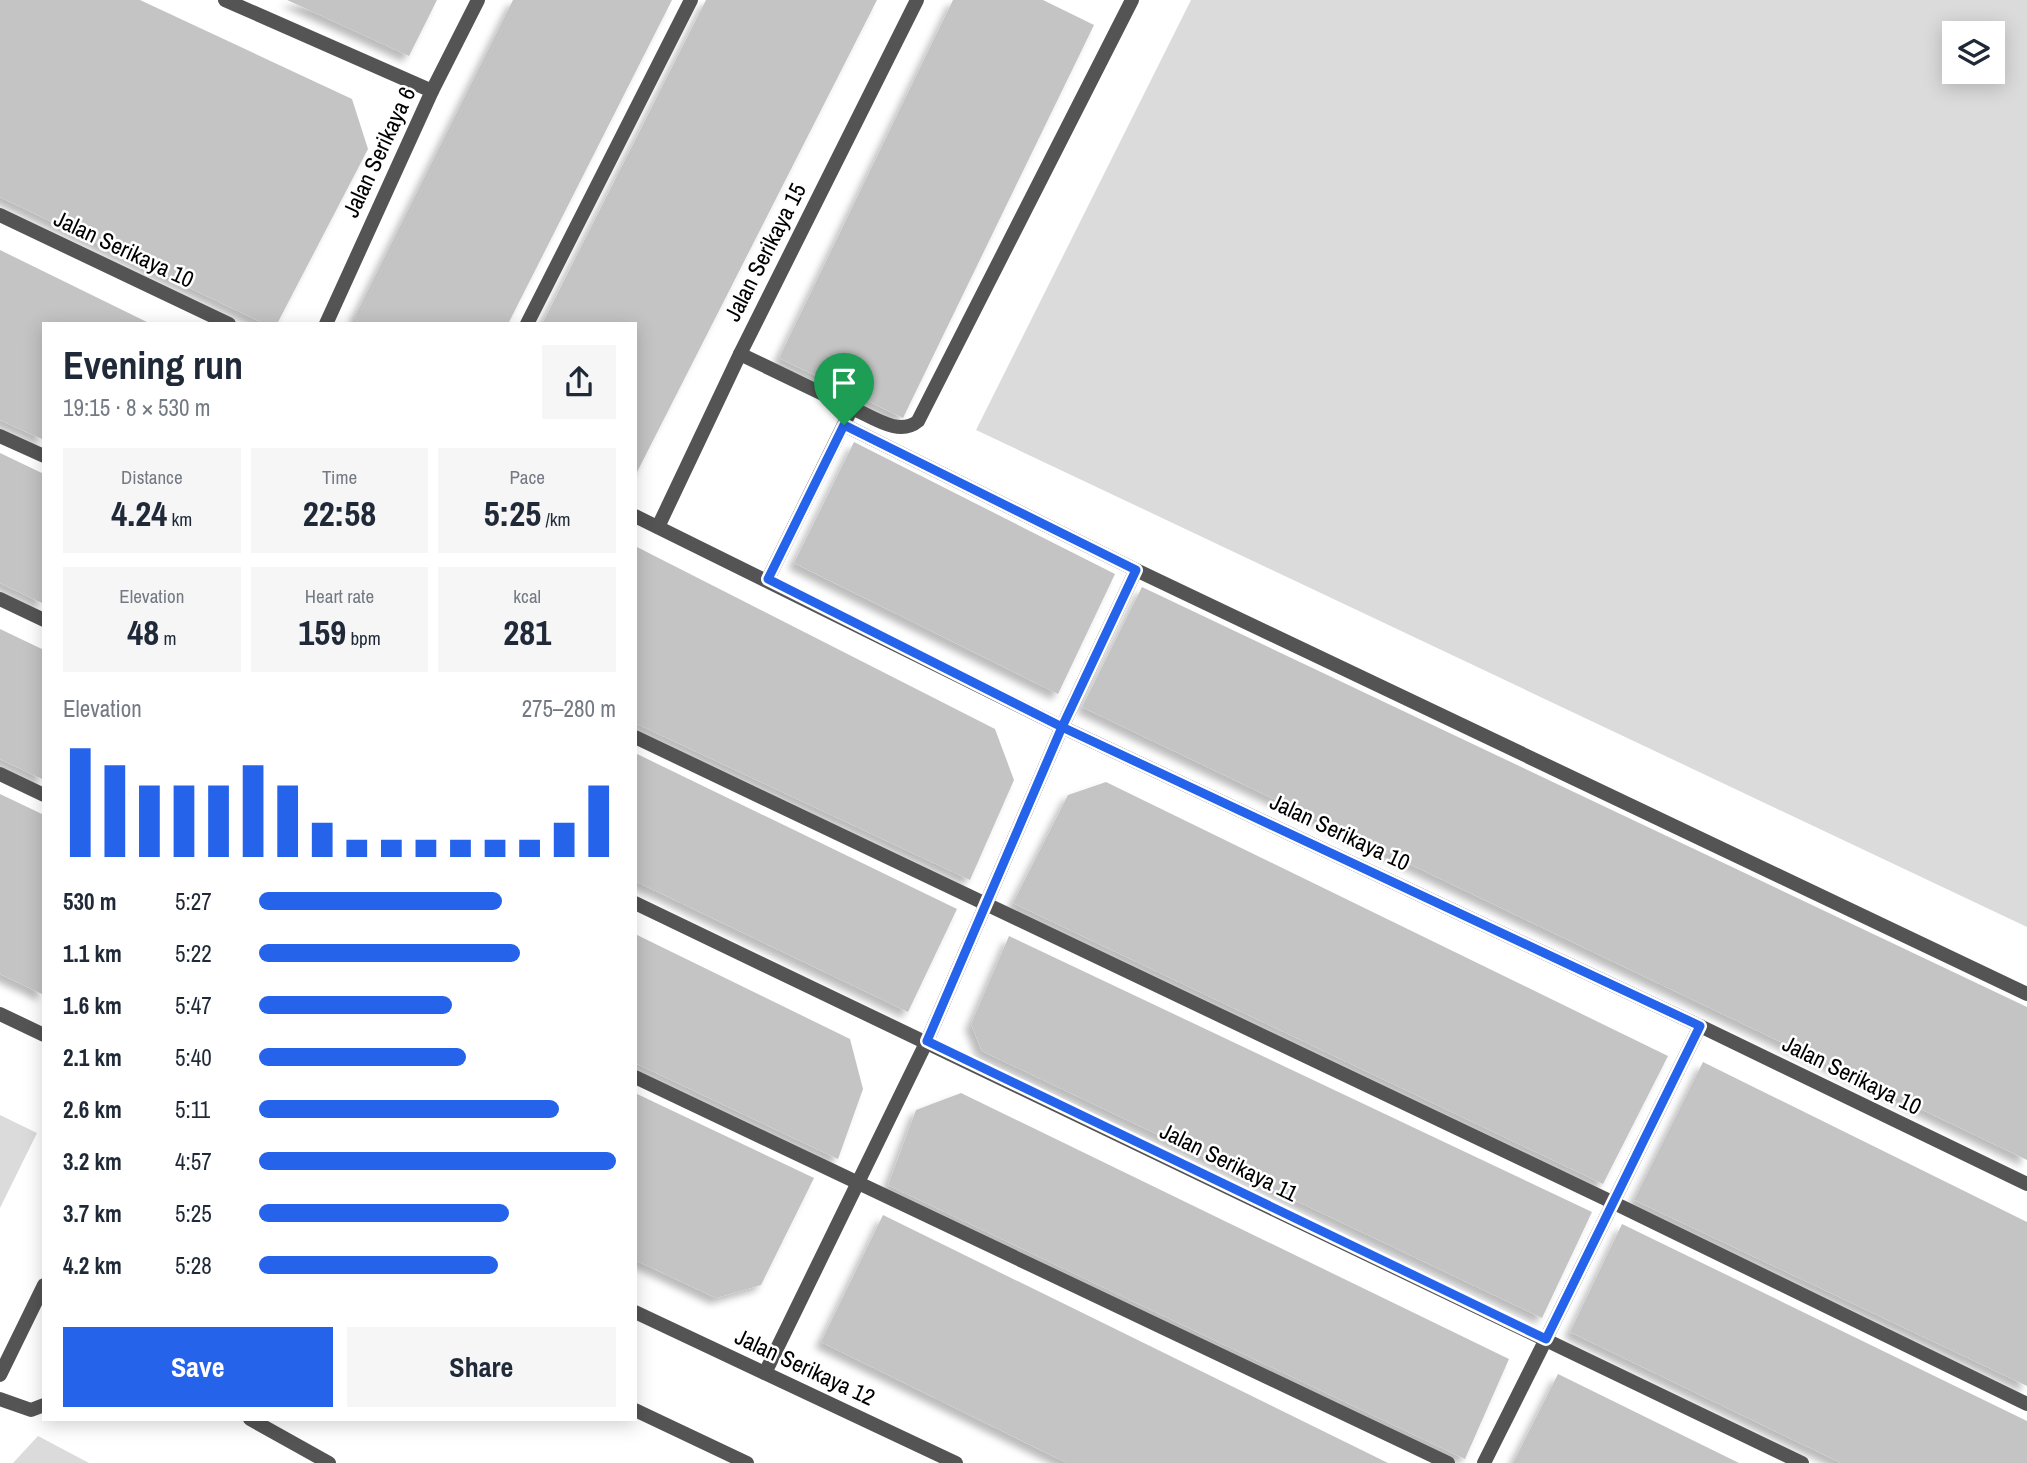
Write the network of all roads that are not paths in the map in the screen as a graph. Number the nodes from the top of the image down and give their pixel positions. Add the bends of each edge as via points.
1 (225, 0) edge
2 (478, 0) edge
3 (691, 0) edge
4 (917, 0) edge
5 (1131, 0) edge
6 (432, 91) junction
7 (0, 215) edge
8 (225, 322) edge
9 (327, 322) edge
10 (528, 322) edge
11 (740, 354) junction
12 (852, 408) junction
13 (844, 425) junction
14 (0, 436) edge
15 (42, 455) edge
16 (637, 517) edge
17 (658, 527) junction
18 (1136, 570) junction
19 (768, 579) junction
20 (0, 599) edge
21 (42, 619) edge
22 (1062, 727) junction
23 (637, 738) edge
24 (0, 774) edge
25 (42, 794) edge
26 (637, 904) edge
27 (985, 906) junction
28 (2027, 994) edge
29 (0, 1014) edge
30 (1700, 1026) junction
31 (42, 1034) edge
32 (927, 1041) junction
33 (637, 1078) edge
34 (858, 1184) junction
35 (2027, 1184) edge
36 (1612, 1202) junction
37 (42, 1289) edge
38 (637, 1313) edge
39 (1546, 1339) junction
40 (765, 1373) junction
41 (0, 1375) edge
42 (0, 1399) edge
43 (2027, 1404) edge
44 (42, 1406) edge
45 (637, 1411) edge
46 (254, 1421) edge
47 (329, 1463) edge
48 (747, 1463) edge
49 (956, 1463) edge
50 (1448, 1463) edge
51 (1484, 1463) edge
52 (1802, 1463) edge

1 - 6 street
2 - 6 street, Jalan Serikaya 6
3 - 10 street
4 - 11 street, Jalan Serikaya 15
5 - 12 street via 918,421 900,429
6 - 9 street, Jalan Serikaya 6
7 - 8 street, Jalan Serikaya 10
11 - 12 street
11 - 17 street, Jalan Serikaya 15
12 - 13 street
13 - 18 street
13 - 19 street
14 - 15 street
16 - 17 street, Jalan Serikaya 10
17 - 19 street, Jalan Serikaya 10
18 - 22 street
18 - 28 street
19 - 22 street, Jalan Serikaya 10
20 - 21 street
22 - 27 street
22 - 30 street, Jalan Serikaya 10
23 - 27 street
24 - 25 street
26 - 32 street, Jalan Serikaya 11
27 - 32 street
27 - 36 street
29 - 31 street
30 - 35 street, Jalan Serikaya 10
30 - 36 street
32 - 34 street
32 - 39 street, Jalan Serikaya 11
33 - 34 street
34 - 40 street
34 - 50 street
36 - 39 street
36 - 43 street
37 - 41 street
38 - 40 street, Jalan Serikaya 12
39 - 51 street
39 - 52 street, Jalan Serikaya 11
40 - 49 street, Jalan Serikaya 12
42 - 44 street via 31,1410
45 - 48 street
46 - 47 street

